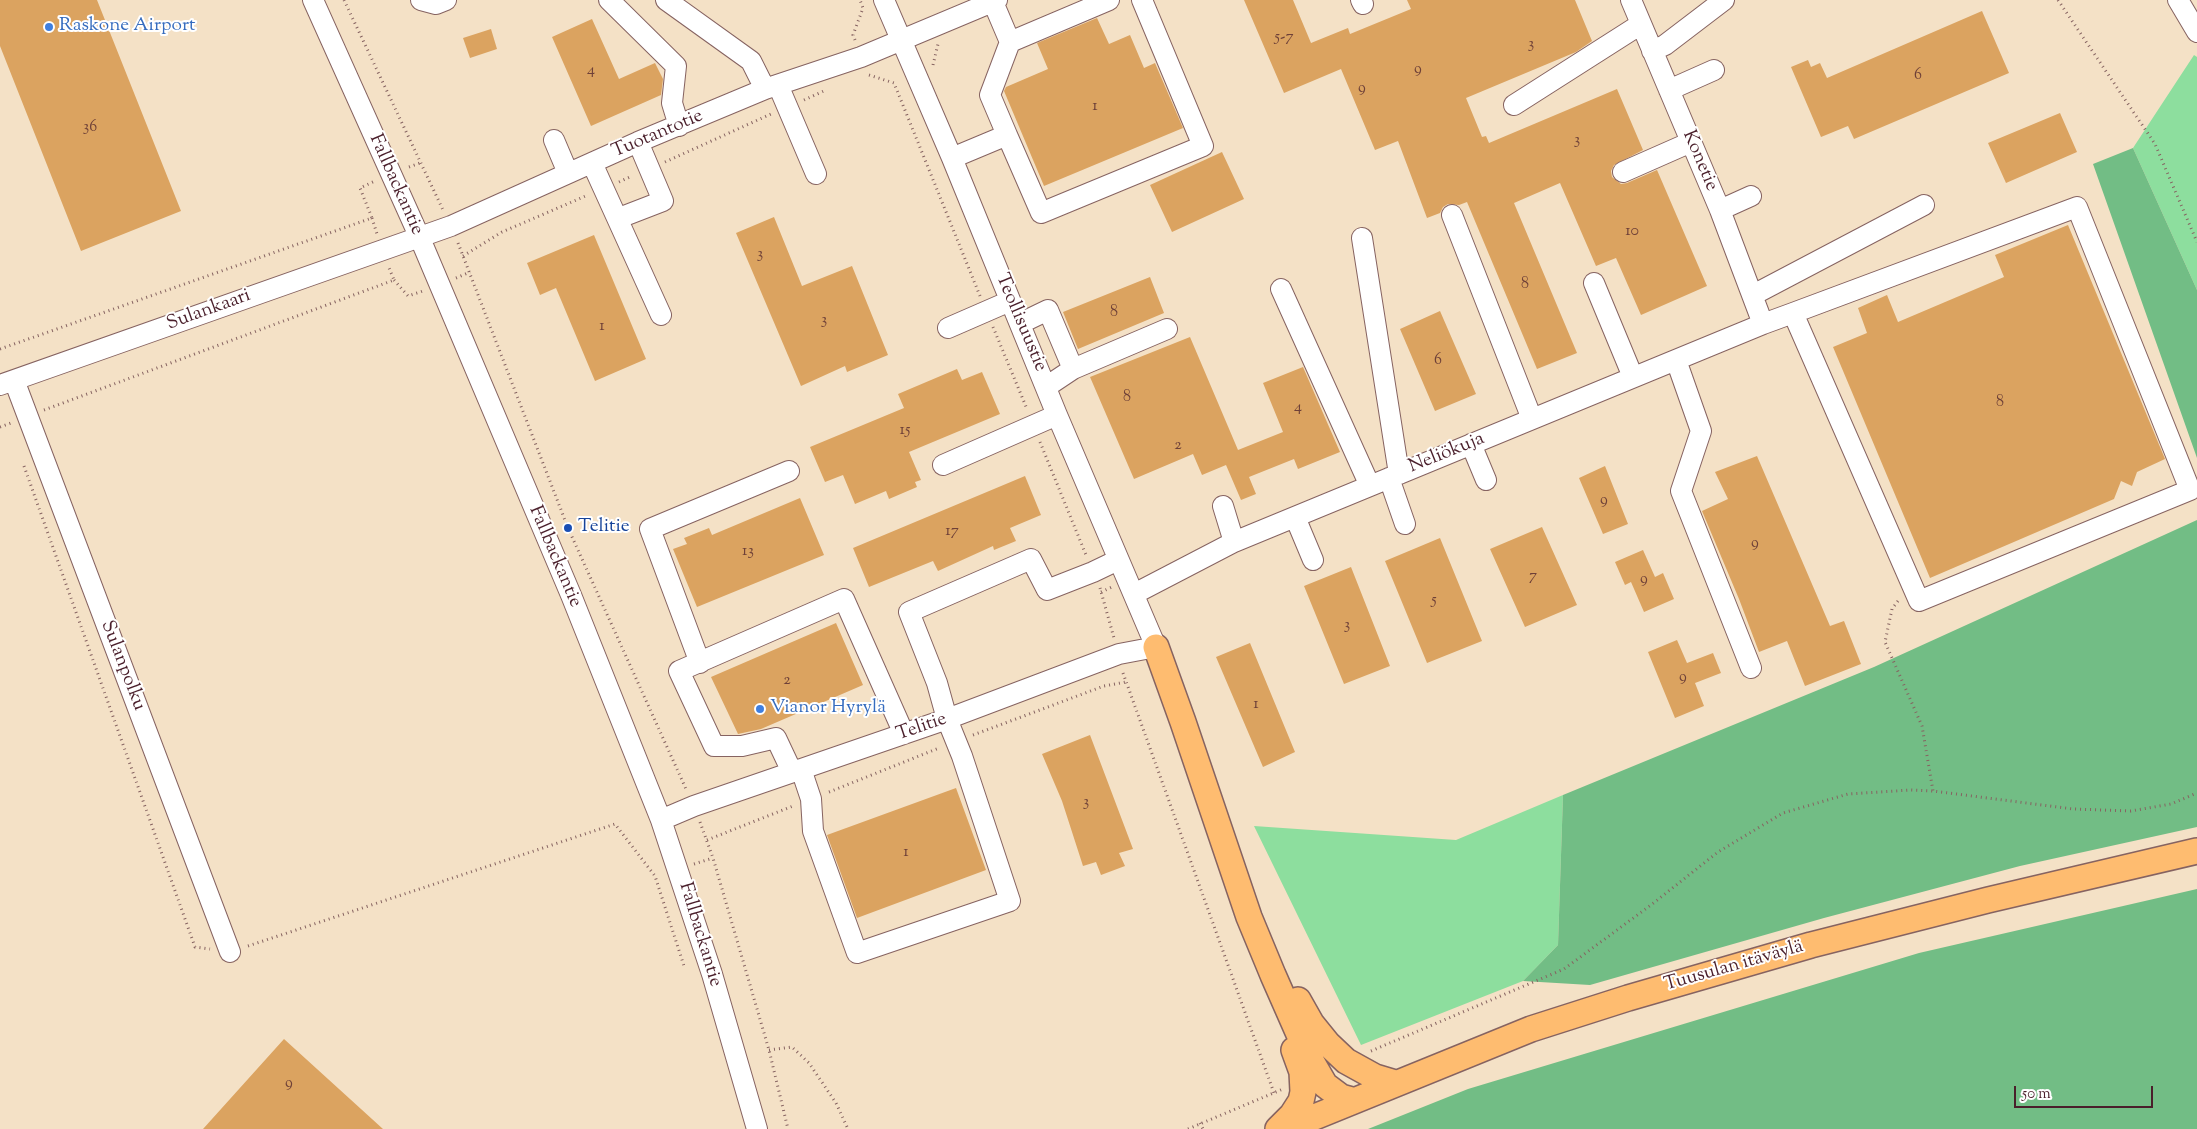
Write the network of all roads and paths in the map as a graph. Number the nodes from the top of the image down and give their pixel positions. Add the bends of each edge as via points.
1 (313, 0) edge
2 (344, 0) edge
3 (421, 0) edge
4 (446, 0) edge
5 (609, 0) edge
6 (666, 0) edge
7 (860, 0) edge
8 (884, 0) edge
9 (1109, 0) edge
10 (1142, 0) edge
11 (1631, 0) edge
12 (1724, 0) edge
13 (2058, 0) edge
14 (2178, 0) edge
15 (995, 1) edge
16 (1641, 24) junction
17 (2197, 32) edge
18 (900, 39) junction
19 (1010, 42) junction
20 (1652, 51) junction
21 (861, 56) junction
22 (1714, 70) dead end
23 (771, 87) junction
24 (1669, 90) junction
25 (1514, 105) dead end
26 (679, 126) junction
27 (1007, 135) junction
28 (554, 140) dead end
29 (638, 142) junction
30 (1691, 142) junction
31 (952, 158) junction
32 (420, 162) junction
33 (592, 163) junction
34 (1622, 172) dead end
35 (568, 173) junction
36 (390, 174) junction
37 (816, 174) dead end
38 (1751, 196) dead end
39 (1924, 205) dead end
40 (1720, 210) junction
41 (1452, 215) dead end
42 (372, 218) junction
43 (619, 218) junction
44 (451, 226) junction
45 (419, 236) junction
46 (1362, 238) dead end
47 (2197, 242) edge
48 (382, 249) junction
49 (1594, 283) dead end
50 (1281, 289) dead end
51 (1752, 295) junction
52 (1010, 300) junction
53 (986, 311) junction
54 (1793, 313) junction
55 (661, 315) dead end
56 (1021, 323) junction
57 (1763, 324) junction
58 (948, 328) dead end
59 (1167, 329) dead end
60 (0, 349) edge
61 (1676, 360) junction
62 (1073, 369) junction
63 (1633, 378) junction
64 (7, 382) edge
65 (1046, 386) junction
66 (1057, 414) junction
67 (28, 416) junction
68 (1532, 419) junction
69 (9, 424) junction
70 (1034, 426) junction
71 (0, 427) edge
72 (12, 433) dead end
73 (1471, 444) junction
74 (22, 461) dead end
75 (943, 464) dead end
76 (789, 472) dead end
77 (1394, 476) junction
78 (1486, 480) dead end
79 (1370, 486) junction
80 (1223, 506) dead end
81 (1294, 517) junction
82 (1405, 524) dead end
83 (1234, 542) junction
84 (1118, 560) junction
85 (1313, 560) dead end
86 (1093, 572) junction
87 (1912, 585) junction
88 (1134, 594) junction
89 (1156, 647) junction
90 (1119, 654) junction
91 (700, 663) junction
92 (1751, 668) dead end
93 (1126, 682) junction
94 (947, 719) junction
95 (904, 734) junction
96 (956, 742) junction
97 (797, 771) junction
98 (1933, 791) junction
99 (2197, 793) edge
100 (811, 799) junction
101 (694, 806) junction
102 (661, 820) junction
103 (707, 840) junction
104 (2197, 851) edge
105 (1235, 875) junction
106 (230, 952) junction
107 (684, 966) dead end
108 (769, 1050) junction
109 (1362, 1054) dead end
110 (1395, 1083) junction
111 (1283, 1089) dead end
112 (1274, 1093) junction
113 (1352, 1100) junction
114 (1200, 1123) junction
115 (757, 1129) edge
116 (788, 1129) edge
117 (848, 1129) edge
118 (1188, 1129) edge
119 (1203, 1129) edge
120 (1278, 1129) edge
121 (1285, 1129) edge

1 - 36 street, Fallbackantie
2 - 32 path
3 - 4 street via 436,4
5 - 26 street via 676,66 672,103
6 - 23 street via 751,61
7 - 21 path via 863,8 853,35
8 - 18 street, Teollisuustie
9 - 19 street
10 - 27 street via 1203,146 1041,213
11 - 16 street, Konetie
12 - 20 street via 1665,45
13 - 47 path via 2155,144
14 - 17 street
15 - 18 street, Tuotantotie
15 - 19 street
16 - 20 street, Konetie
16 - 25 street
18 - 21 street, Tuotantotie
18 - 31 street, Teollisuustie
19 - 27 street via 990,95
20 - 24 street, Konetie
21 - 23 street, Tuotantotie
21 - 53 path via 866,74 894,83
22 - 24 street
23 - 26 street, Tuotantotie
23 - 37 street
24 - 30 street, Konetie
26 - 29 street, Tuotantotie
27 - 31 street
28 - 35 street
29 - 33 street, Tuotantotie
29 - 43 street via 663,201
30 - 34 street
30 - 40 street, Konetie
31 - 52 street, Teollisuustie
32 - 36 path
32 - 44 path
33 - 35 street, Tuotantotie
33 - 43 street
35 - 44 street, Tuotantotie
36 - 42 path via 360,188
36 - 45 street, Fallbackantie
38 - 40 street
39 - 51 street
40 - 51 street, Konetie
41 - 68 street
42 - 48 path
42 - 60 path
43 - 55 street
44 - 45 street, Tuotantotie
44 - 101 path via 568,528
45 - 48 street, Sulankaari
45 - 102 street, Fallbackantie
46 - 77 street
48 - 64 street, Sulankaari
48 - 67 path via 394,280
49 - 63 street
50 - 79 street
51 - 57 street, Konetie
52 - 53 street
52 - 56 street, Teollisuustie
53 - 58 street
53 - 70 path
54 - 57 street, Neliökuja
54 - 87 street
54 - 87 street, Neliökuja via 2077,207 2190,490 1919,601
56 - 62 street via 1048,310
56 - 65 street, Teollisuustie
57 - 61 street, Neliökuja
59 - 62 street
61 - 63 street, Neliökuja
61 - 92 street via 1701,431 1680,491
62 - 65 street
63 - 68 street, Neliökuja
64 - 67 street, Sulanpolku
65 - 66 street, Teollisuustie
66 - 70 street
66 - 84 street, Teollisuustie
67 - 69 path
67 - 106 street, Sulanpolku
68 - 73 street, Neliökuja
69 - 71 path
69 - 72 path
70 - 75 street
70 - 86 path
73 - 77 street, Neliökuja
73 - 78 street
74 - 106 path via 195,947
76 - 91 street via 650,529
77 - 79 street, Neliökuja
77 - 82 street
79 - 81 street, Neliökuja
80 - 83 street
81 - 83 street, Neliökuja
81 - 85 street
83 - 88 street, Neliökuja
84 - 86 street
84 - 88 street, Teollisuustie
86 - 90 path
86 - 94 street via 1047,590 1031,559 909,612 937,683
87 - 98 path via 1892,609 1885,642 1922,726
88 - 89 street, Teollisuustie
89 - 90 street, Telitie
89 - 105 main road
90 - 93 path
90 - 94 street, Telitie
91 - 95 street via 844,600
91 - 97 street via 679,671 714,746 742,746 776,738
93 - 96 path via 1104,686
93 - 112 path
94 - 95 street, Telitie
94 - 96 street
95 - 97 street, Telitie
96 - 100 path
96 - 100 street via 1010,901 858,953 813,831
97 - 100 street
97 - 101 street, Telitie
98 - 99 path via 2072,809 2131,811 2171,804
98 - 109 path via 1848,794 1783,813 1718,852 1564,969
100 - 103 path
101 - 102 street, Telitie
101 - 103 path
102 - 115 street, Fallbackantie via 712,974
103 - 108 path
104 - 110 main road, Tuusulan itäväylä via 1811,945 1531,1029
105 - 110 main road via 1311,1023 1346,1061
105 - 113 main road via 1249,918 1310,1059 1324,1085 1340,1097
105 - 120 main road via 1244,921 1302,1072 1301,1102
106 - 107 path via 615,824 655,876
108 - 116 path
108 - 117 path via 792,1047 809,1063
110 - 113 main road, Tuusulan itäväylä
111 - 112 path
112 - 114 path
113 - 121 main road, Tuusulan itäväylä
114 - 118 path
114 - 119 path

